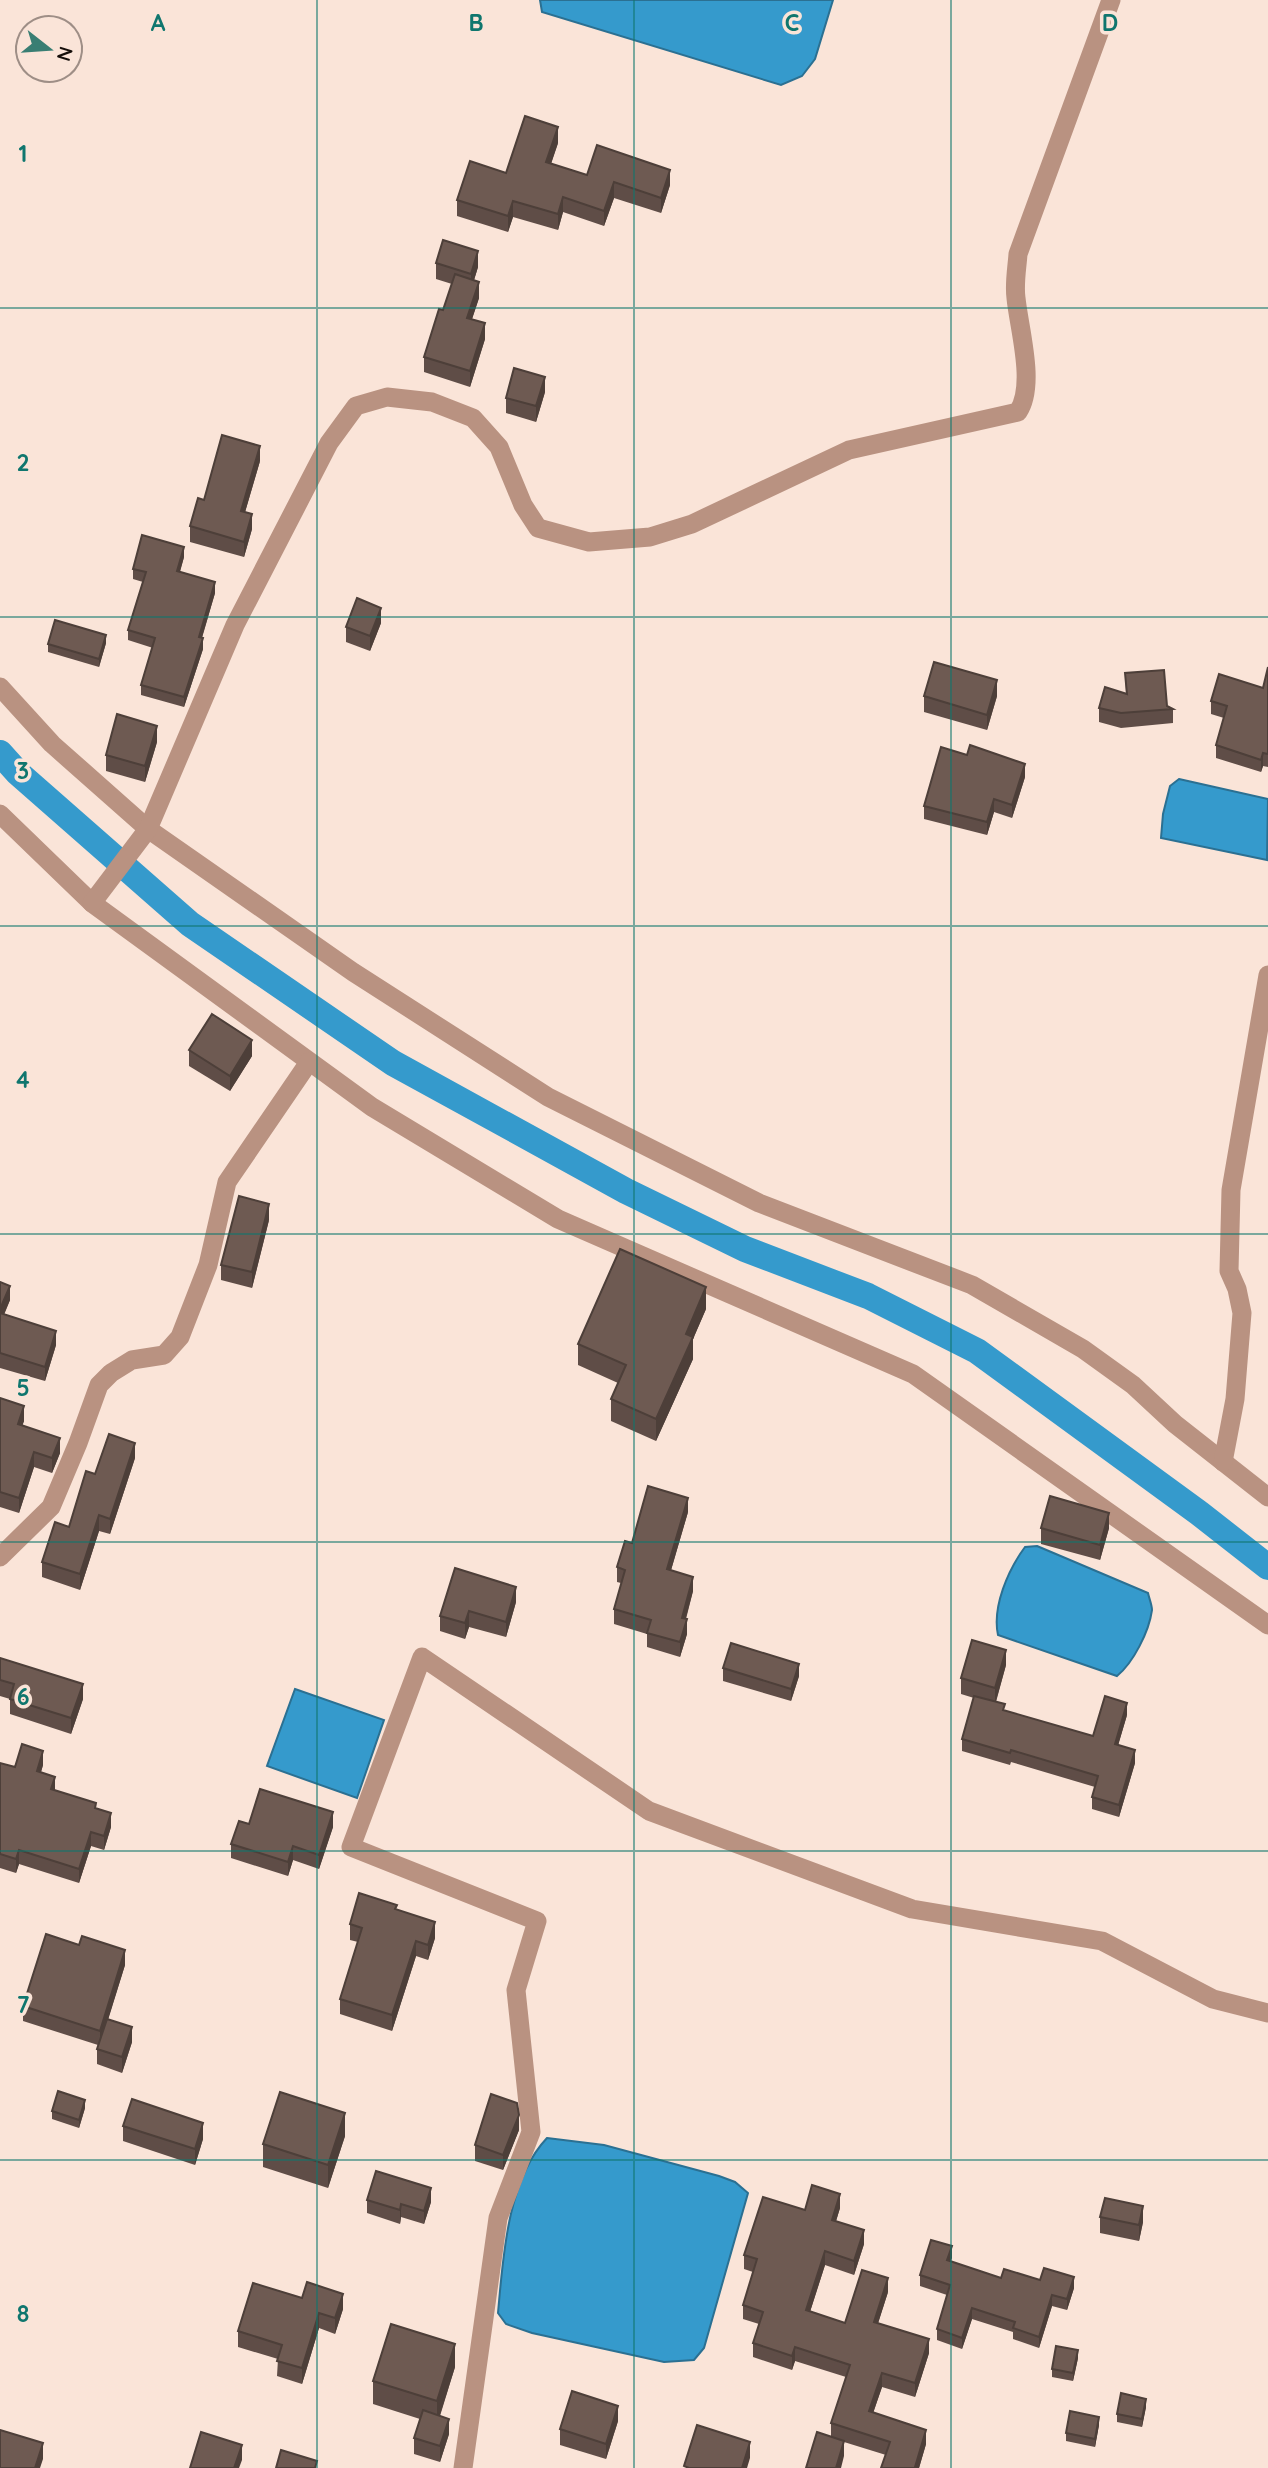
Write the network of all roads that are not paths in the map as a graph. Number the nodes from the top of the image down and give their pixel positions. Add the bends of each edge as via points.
1 (1111, 0) edge
2 (0, 687) edge
3 (0, 814) edge
4 (148, 830) junction
5 (92, 903) junction
6 (1268, 975) edge
7 (309, 1062) junction
8 (1223, 1462) junction
9 (1268, 1497) edge
10 (0, 1557) edge
11 (1268, 1625) edge
12 (1268, 2014) edge
13 (463, 2468) edge

1 - 4 street via 1018,254 1015,296 1025,349 1025,399 1018,412 849,450 691,524 649,537 589,542 538,528 523,505 499,447 473,418 432,402 387,397 356,405 328,443 235,625
2 - 4 street via 51,744
3 - 5 street
4 - 5 street
4 - 8 street via 353,972 548,1097 759,1203 972,1285 1083,1349
5 - 7 street
6 - 8 street via 1231,1190 1228,1271 1242,1312 1235,1399
7 - 10 street via 227,1182 208,1265 180,1337 164,1354 132,1360 99,1385 51,1507
7 - 11 street via 372,1107 558,1219 913,1374
8 - 9 street
12 - 13 street via 1213,1999 1102,1941 912,1909 649,1811 422,1657 351,1847 537,1922 516,1990 531,2132 498,2218

